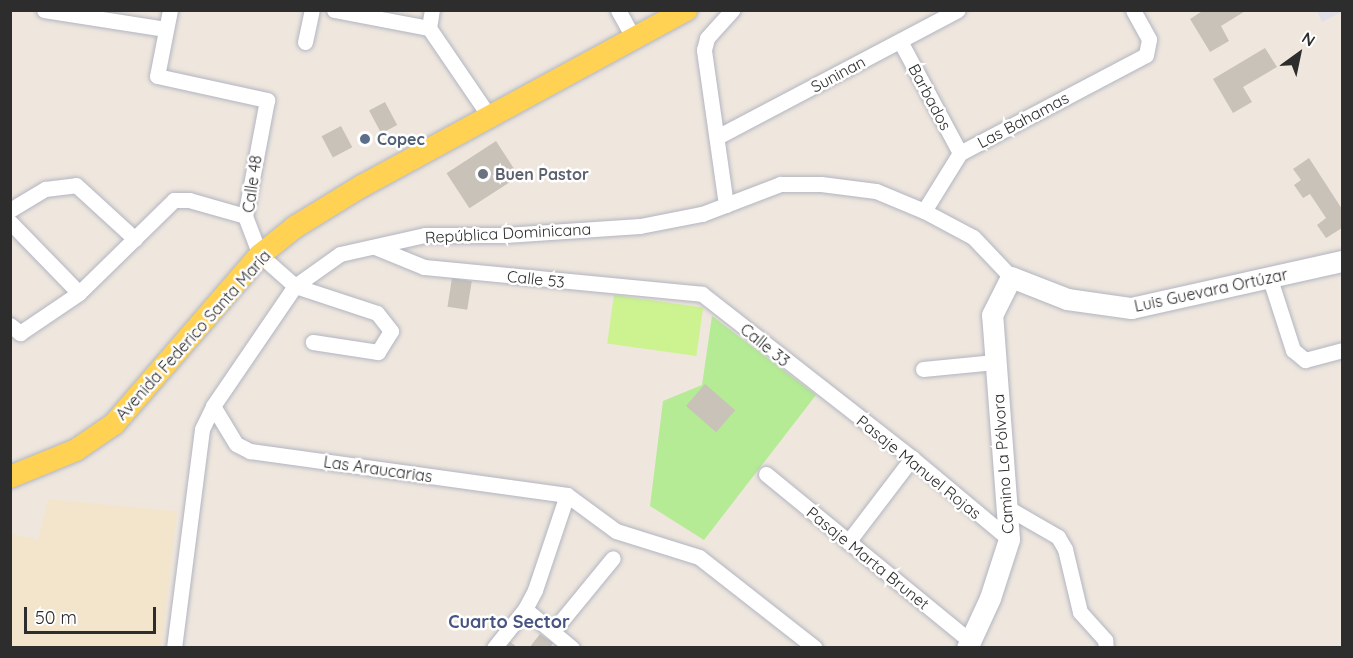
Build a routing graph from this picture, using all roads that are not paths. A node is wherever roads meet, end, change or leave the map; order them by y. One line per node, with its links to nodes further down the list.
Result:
1 (44, 10): 11 (street)
2 (170, 10): 13 (street)
3 (312, 10): 16 (street)
4 (334, 10): 12 (street)
5 (432, 10): 12 (street)
6 (618, 10): 14 (street)
7 (686, 10): 14 (main road, Avenida Federico Santa María)
8 (732, 10): 18 (street)
9 (958, 10): 15 (street, Suninan)
10 (1133, 10): 19 (street, Las Bahamas)
11 (69, 12): 13 (street)
12 (429, 28): 17 (street)
13 (166, 29): 23 (street, Calle 48)
14 (633, 37): 17 (main road, Avenida Federico Santa María)
15 (900, 41): 18 (street, Suninan); 19 (street, Barbados)
16 (305, 42)
17 (491, 118): 27 (main road, Avenida Federico Santa María)
18 (717, 138): 20 (street)
19 (960, 153): 22 (street, Las Bahamas)
20 (726, 205): 22 (street, República Dominicana); 26 (street, República Dominicana)
21 (10, 210): 25 (street)
22 (924, 210): 29 (street, República Dominicana)
23 (245, 216): 25 (street); 27 (street, Calle 48)
24 (10, 222): 32 (street)
25 (135, 238): 32 (street)
26 (375, 247): 31 (street, República Dominicana); 33 (street, Calle 53)
27 (260, 255): 31 (street, Calle 48); 43 (main road, Avenida Federico Santa María)
28 (1342, 261): 30 (street, Luis Guevara Ortúzar)
29 (1011, 277): 30 (street, Luis Guevara Ortúzar); 37 (street, Camino La Pólvora)
30 (1270, 279): 36 (street)
31 (295, 286): 35 (street); 40 (street, República Dominicana)
32 (79, 293): 34 (street)
33 (702, 294): 39 (street, Calle 33)
34 (10, 325)
35 (313, 342)
36 (1342, 350)
37 (995, 362): 38 (street); 45 (street, Camino La Pólvora)
38 (923, 369)
39 (829, 396): 41 (street, Pasaje Manuel Rojas)
40 (213, 405): 44 (street, Las Araucarias); 52 (street, República Dominicana)
41 (912, 458): 46 (street, Pasaje Manuel Rojas); 47 (street)
42 (766, 474): 47 (street, Pasaje Marta Brunet)
43 (10, 477)
44 (567, 495): 49 (street); 55 (street)
45 (1008, 508): 46 (street, Camino La Pólvora); 56 (street)
46 (1009, 539): 51 (street, Camino La Pólvora)
47 (848, 542): 51 (street, Pasaje Marta Brunet)
48 (613, 558): 50 (street)
49 (525, 609): 50 (street); 53 (street)
50 (553, 632): 54 (street)
51 (968, 644)
52 (174, 648)
53 (494, 648)
54 (572, 648)
55 (815, 648)
56 (1106, 648)

